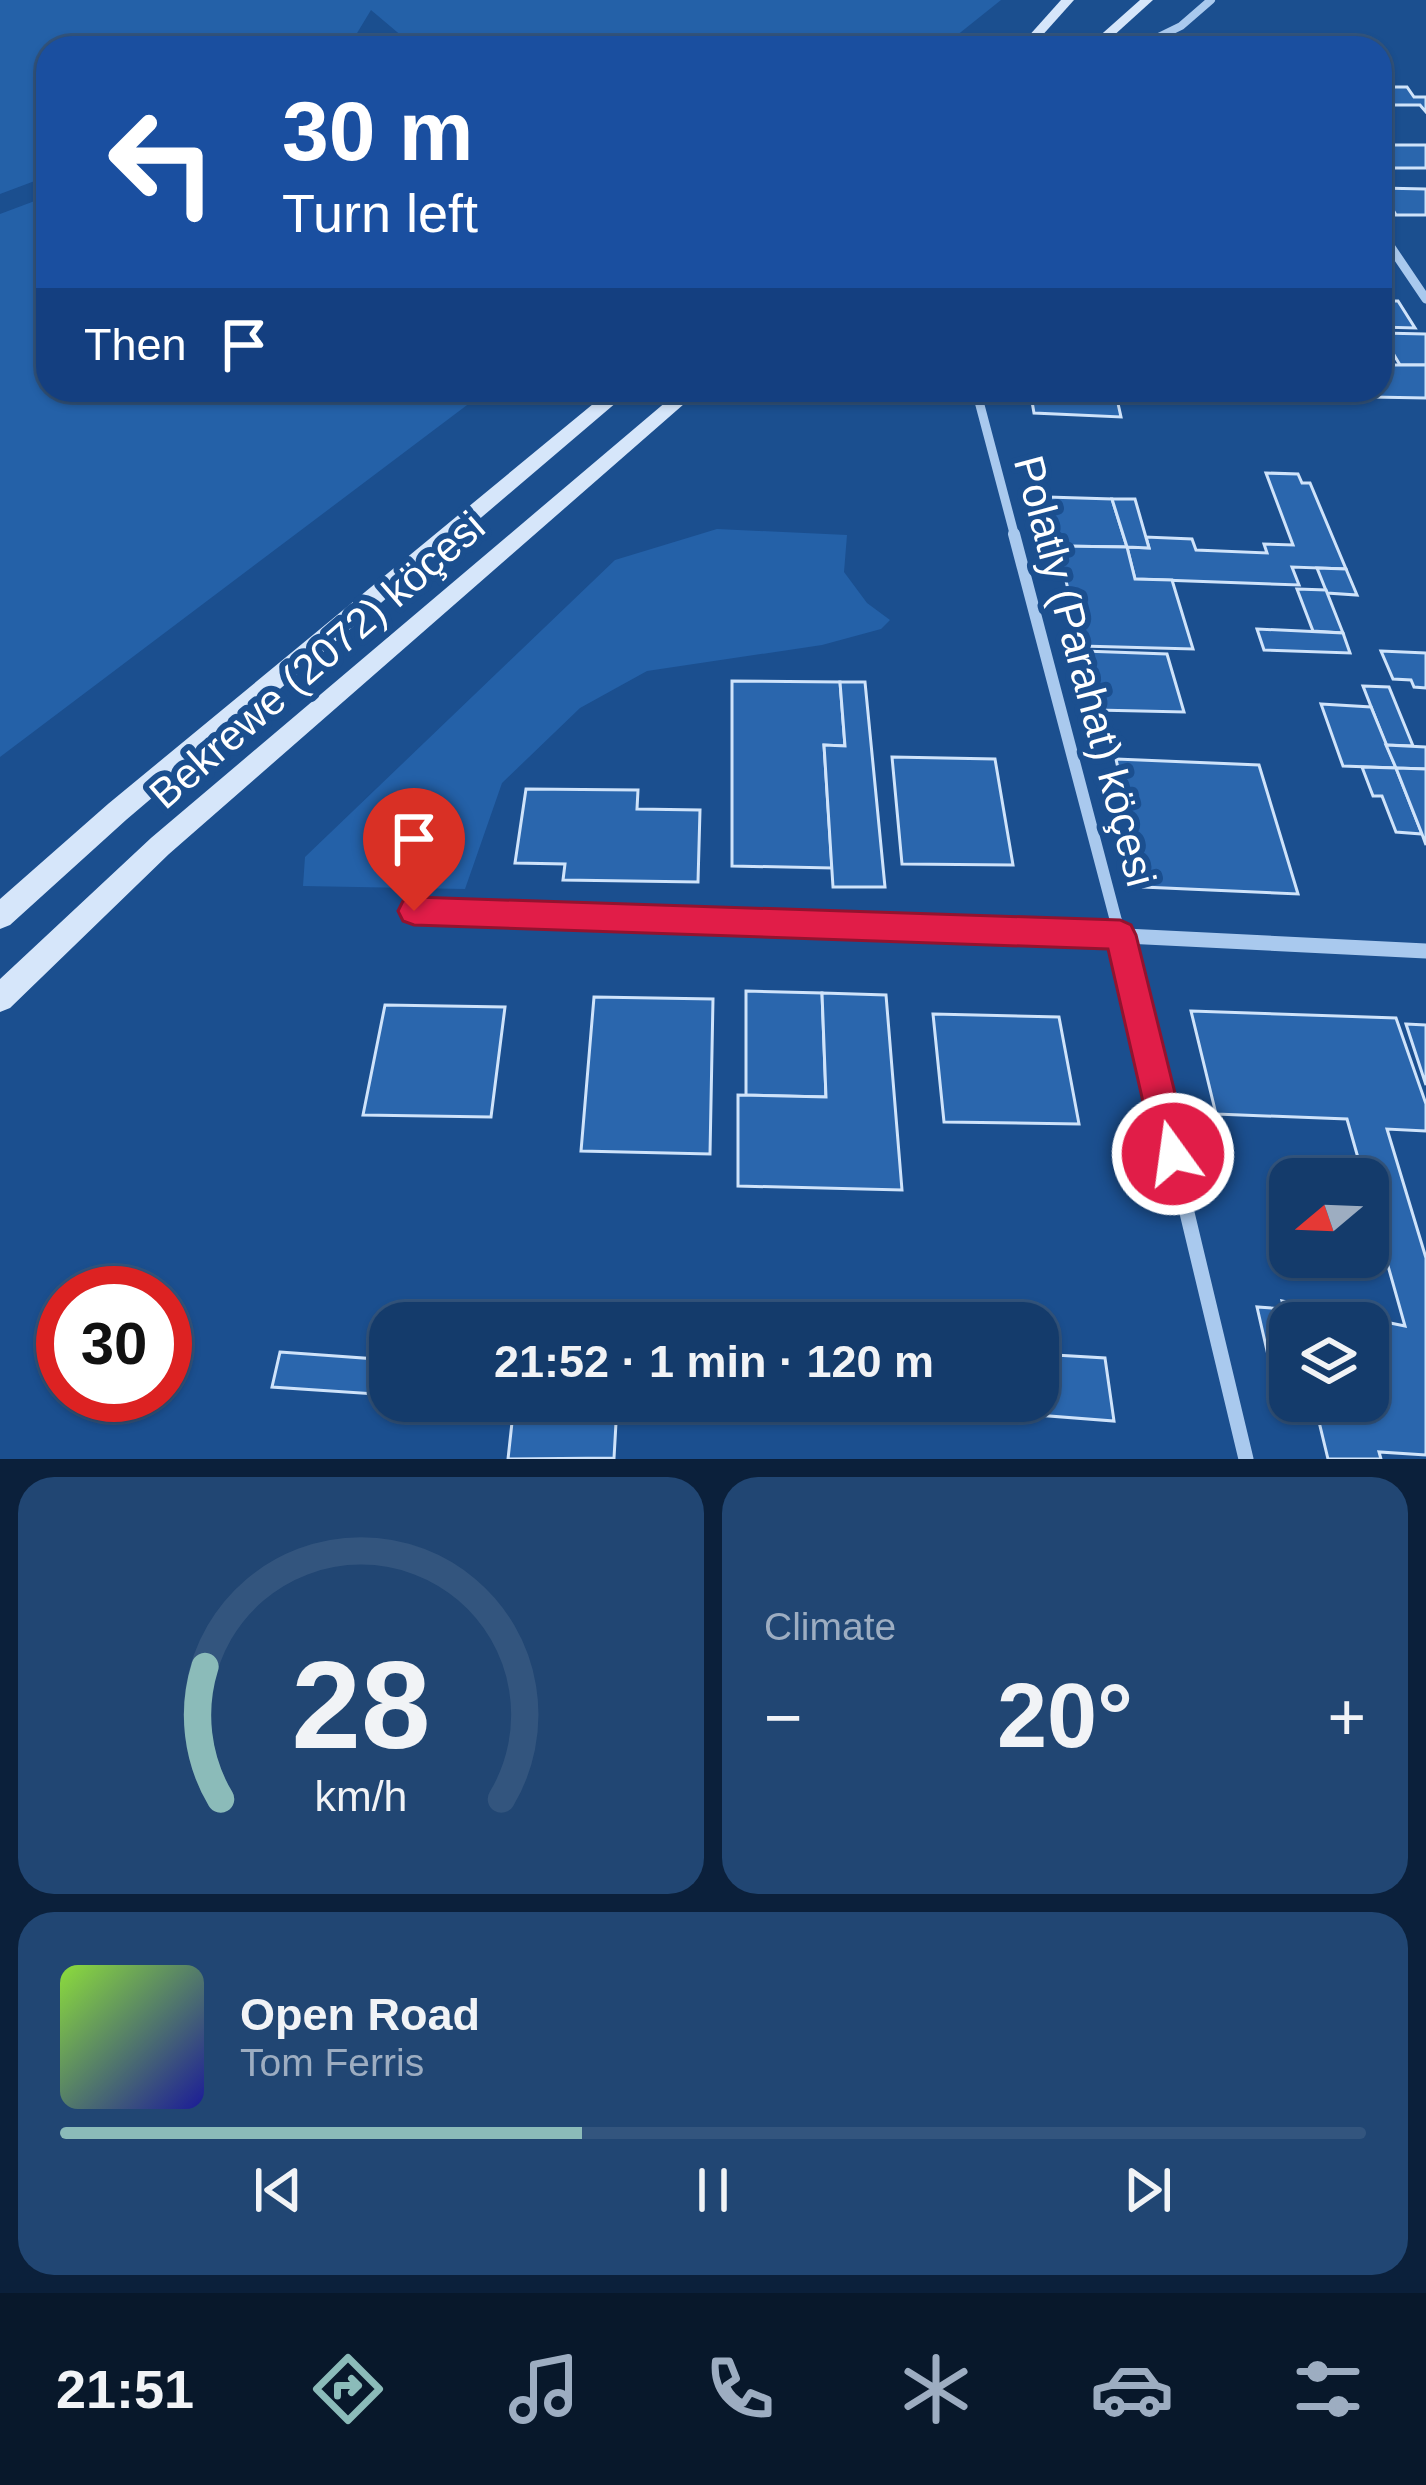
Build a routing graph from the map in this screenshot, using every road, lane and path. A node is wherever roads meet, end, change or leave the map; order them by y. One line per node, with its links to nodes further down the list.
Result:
1 (1068, 0): 4 (main road)
2 (1147, 0): 5 (main road)
3 (1211, 0): 6 (street)
4 (1035, 36)
5 (1106, 36)
6 (1161, 36)
7 (1392, 249): 8 (street)
8 (1426, 299)
9 (608, 402): 13 (main road, Bekrewe (2072) köçesi)
10 (677, 402): 16 (main road, Bekrewe (2072) köçesi)
11 (979, 402): 14 (street, Polatly (Parahat) köçesi)
12 (414, 911): 14 (street)
13 (0, 916)
14 (1120, 935): 15 (street); 17 (street, Polatly (Parahat) köçesi)
15 (1426, 951)
16 (0, 998)
17 (1246, 1459)

